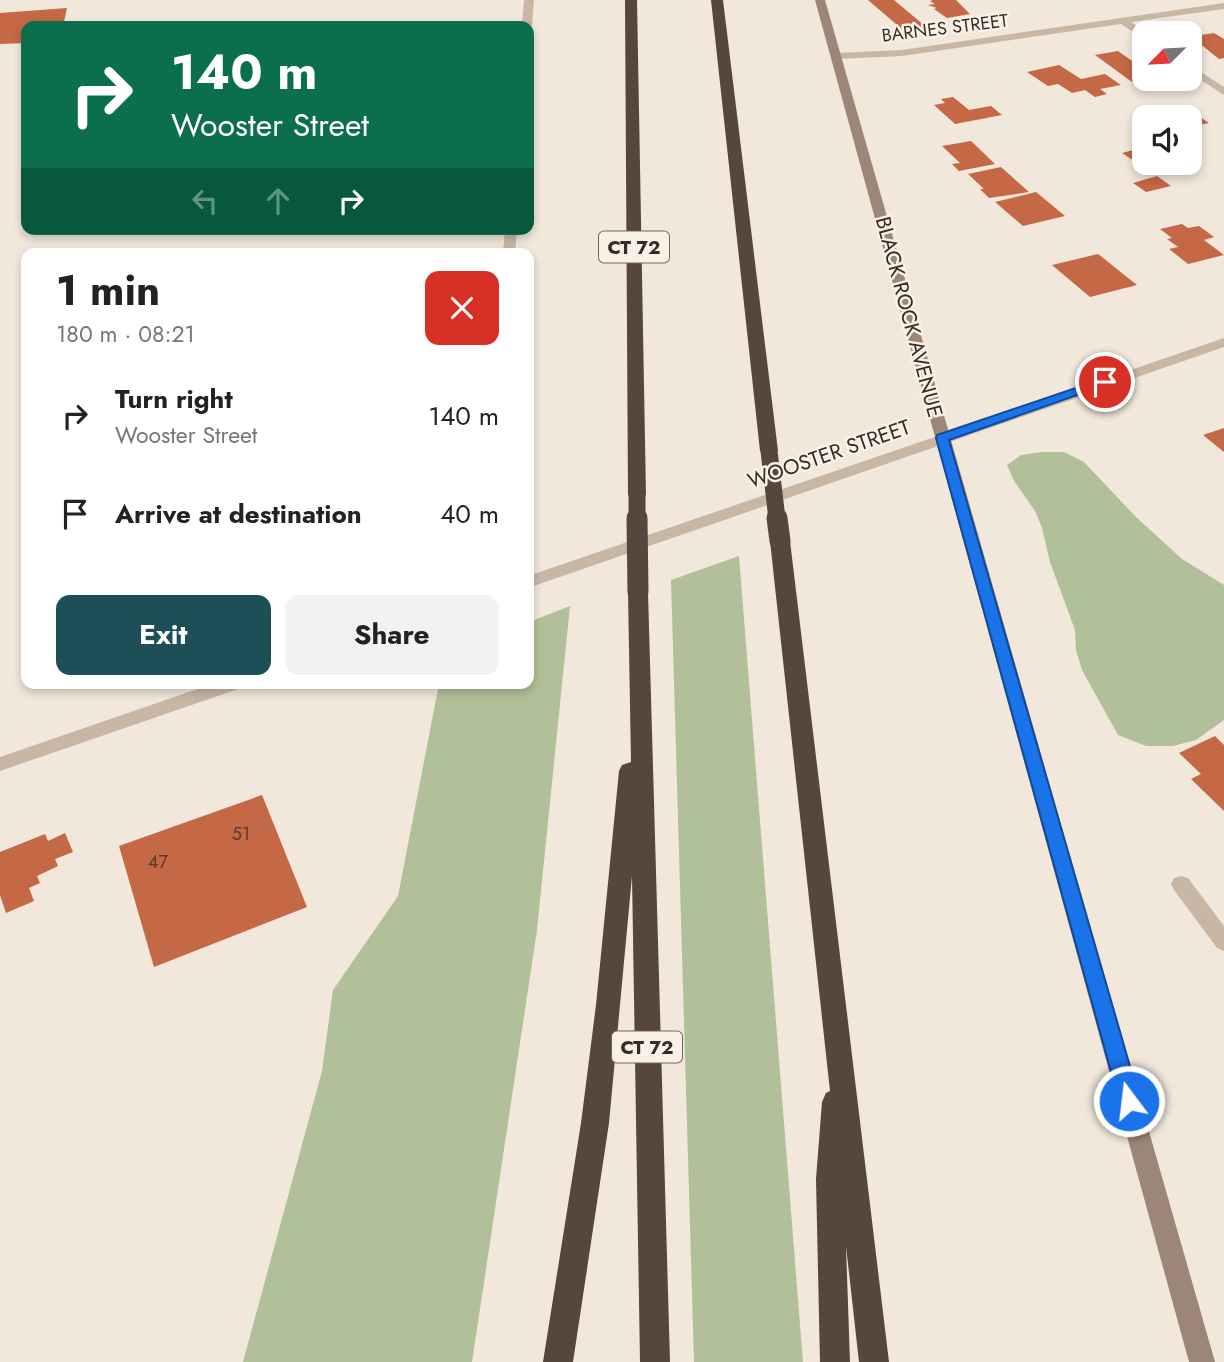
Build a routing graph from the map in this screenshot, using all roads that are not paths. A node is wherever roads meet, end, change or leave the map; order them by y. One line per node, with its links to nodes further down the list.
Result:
1 (529, 0): 6 (street)
2 (631, 0): 18 (highway, CT 72, bridge)
3 (717, 0): 22 (highway, bridge)
4 (821, 0): 9 (street, BLACK ROCK AVENUE)
5 (1224, 6): 7 (street, BARNES STREET)
6 (527, 21)
7 (1123, 21): 8 (street); 9 (street, BARNES STREET)
8 (1132, 27)
9 (836, 56): 15 (street, BLACK ROCK AVENUE)
10 (1202, 76): 11 (street)
11 (1224, 92)
12 (1224, 342): 13 (street, WOOSTER STREET)
13 (1209, 347): 14 (street); 15 (street, WOOSTER STREET)
14 (1224, 357)
15 (942, 438): 16 (street, WOOSTER STREET); 27 (street, BLACK ROCK AVENUE)
16 (534, 580)
17 (218, 689): 19 (street)
18 (640, 731): 23 (highway); 24 (highway, CT 72)
19 (0, 764)
20 (1181, 884): 21 (street)
21 (1224, 942)
22 (840, 1065): 25 (highway); 26 (highway)
23 (558, 1362)
24 (655, 1362)
25 (835, 1362)
26 (874, 1362)
27 (1202, 1362)

